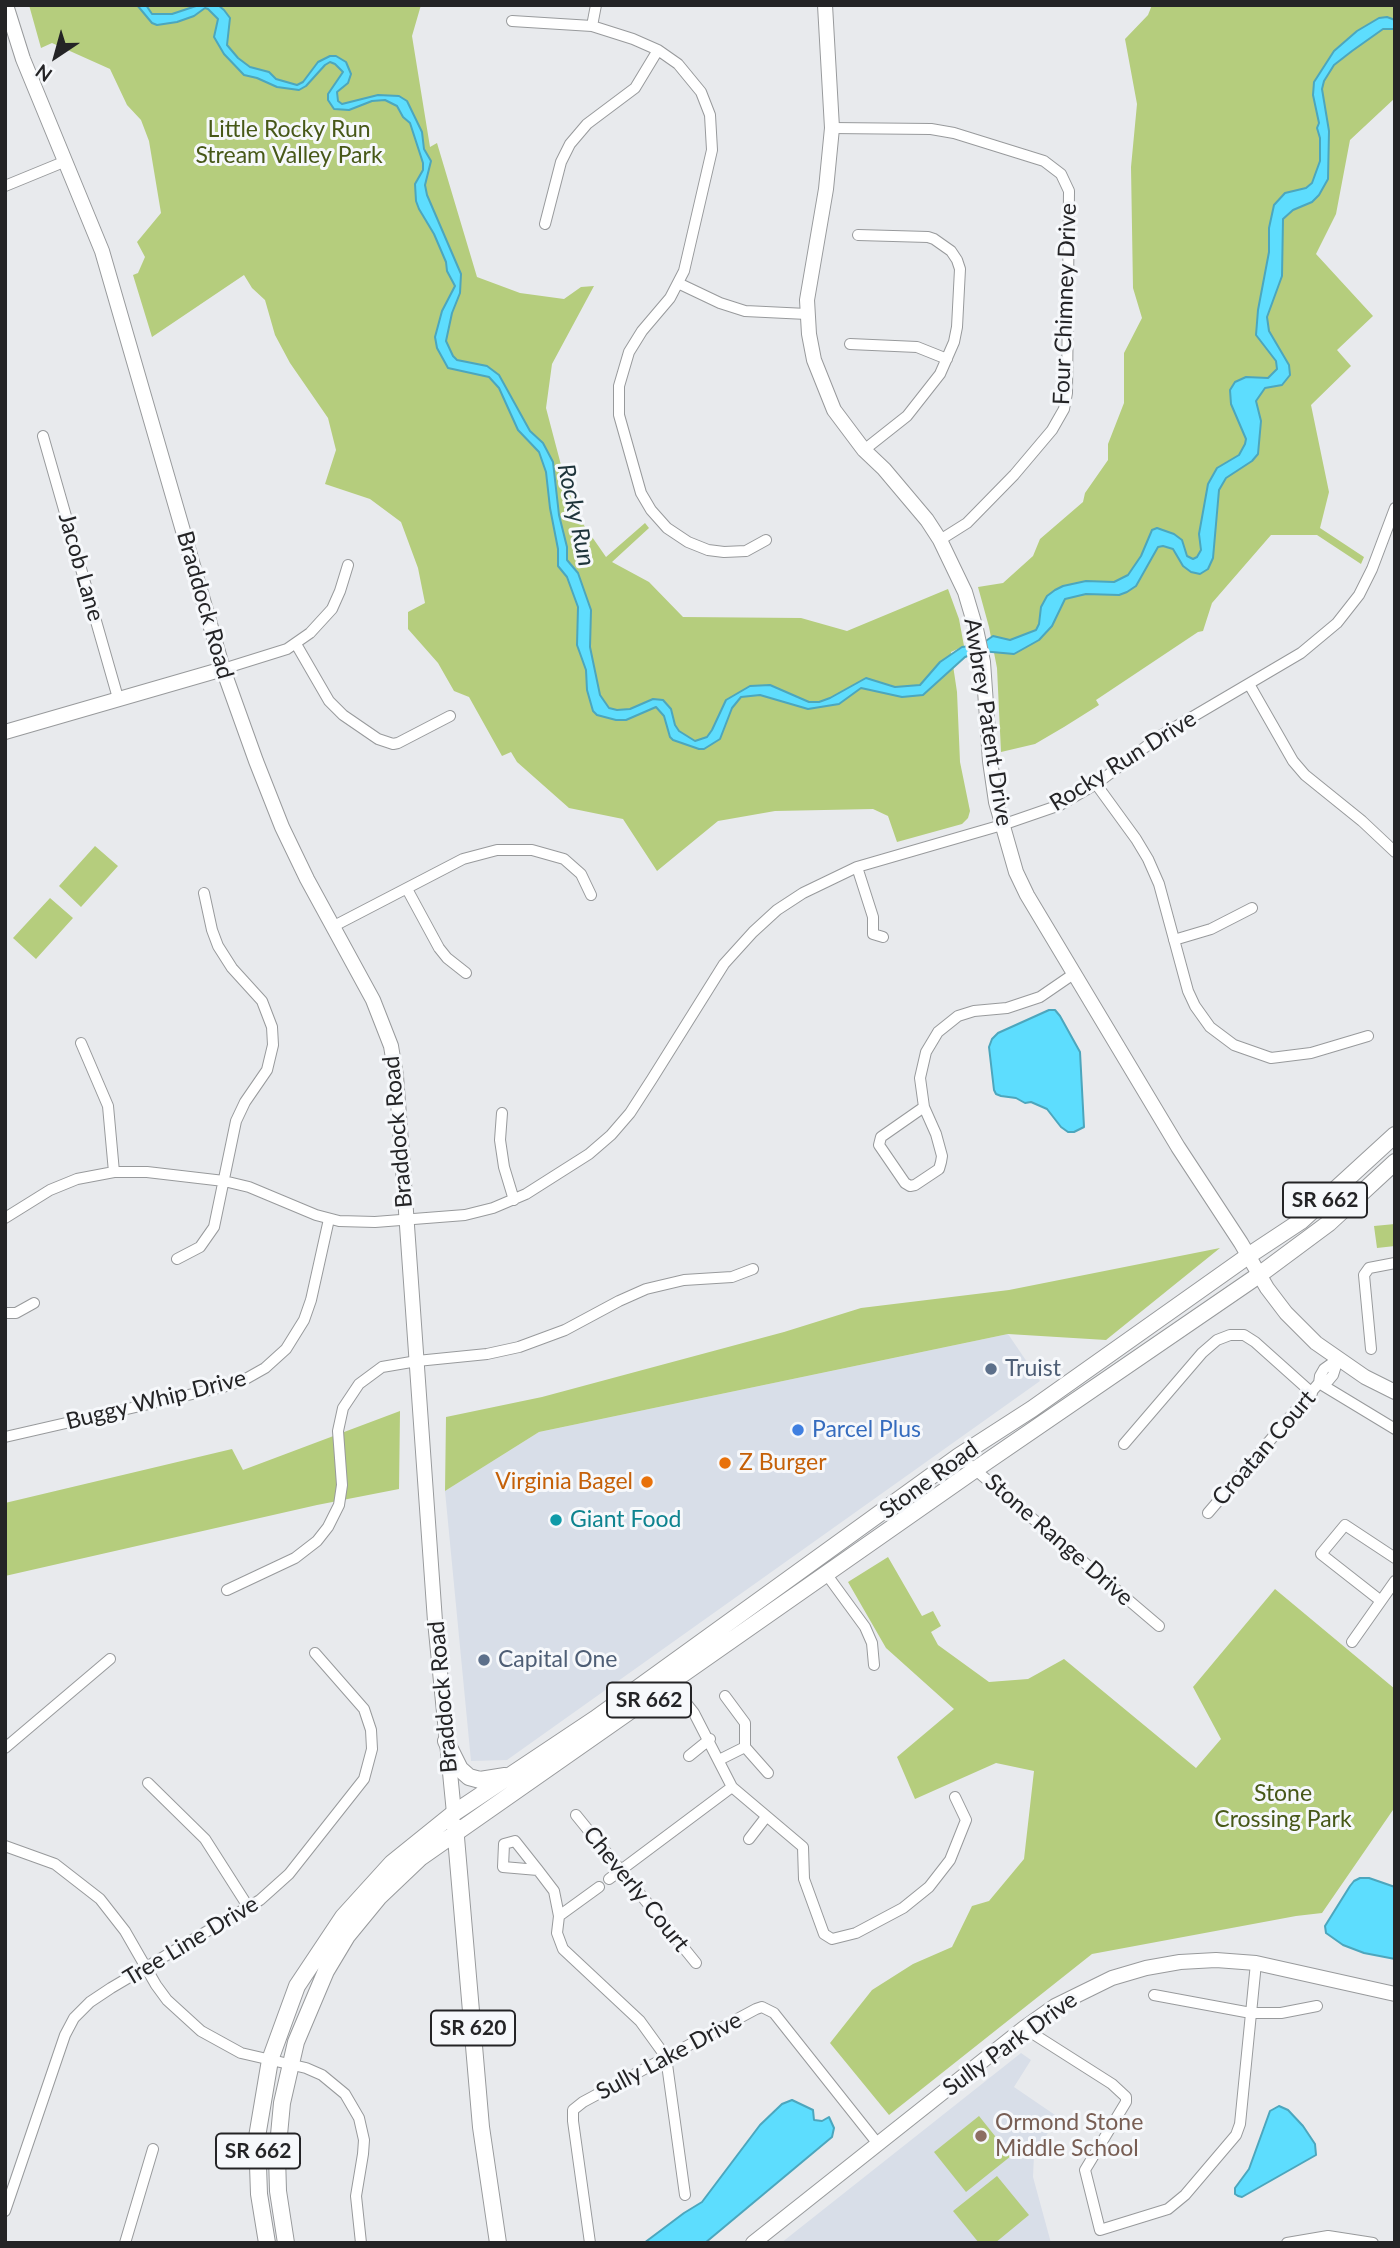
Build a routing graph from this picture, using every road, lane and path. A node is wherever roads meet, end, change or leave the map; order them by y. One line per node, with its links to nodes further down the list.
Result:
1 (6, 5): 8 (street, Braddock Road / SR 620)
2 (596, 5): 5 (street)
3 (825, 5): 7 (street, Awbrey Patent Drive)
4 (512, 21): 5 (street)
5 (592, 26): 6 (street)
6 (657, 51): 10 (street); 12 (street)
7 (832, 128): 13 (street, Awbrey Patent Drive); 20 (street, Four Chimney Drive)
8 (66, 161): 9 (street); 23 (street, Braddock Road / SR 620)
9 (5, 186)
10 (545, 224)
11 (858, 235): 15 (street)
12 (680, 284): 13 (street); 19 (street)
13 (807, 314): 17 (street, Awbrey Patent Drive)
14 (850, 344): 15 (street)
15 (947, 359): 17 (street)
16 (43, 436): 25 (street, Jacob Lane)
17 (864, 450): 20 (street, Awbrey Patent Drive)
18 (1395, 508): 24 (street, Rocky Run Drive)
19 (766, 540)
20 (940, 540): 29 (street, Awbrey Patent Drive)
21 (348, 565): 22 (street)
22 (296, 645): 23 (street); 26 (street)
23 (223, 669): 25 (street); 36 (street, Braddock Road / SR 620)
24 (1250, 684): 28 (street, Rocky Run Drive); 30 (street)
25 (118, 698): 27 (street)
26 (450, 716)
27 (5, 732)
28 (1096, 784): 29 (street, Rocky Run Drive); 38 (street)
29 (1002, 825): 31 (street, Rocky Run Drive); 40 (street, Awbrey Patent Drive)
30 (1395, 852)
31 (857, 867): 37 (street); 49 (street, Rocky Run Drive)
32 (407, 889): 34 (street); 36 (street); 39 (street)
33 (204, 893): 48 (street)
34 (591, 895)
35 (1252, 908): 38 (street)
36 (334, 926): 52 (street, Braddock Road / SR 620)
37 (883, 937)
38 (1174, 940): 41 (street)
39 (466, 973)
40 (1075, 973): 43 (street); 53 (street, Awbrey Patent Drive)
41 (1368, 1036)
42 (81, 1043): 47 (street)
43 (924, 1107): 43 (street)
44 (502, 1113): 49 (street)
45 (1395, 1135): 53 (main road, Stone Road / SR 662)
46 (1395, 1162): 57 (main road, Stone Road / SR 662)
47 (114, 1172): 48 (street, Rocky Run Drive); 50 (street, Rocky Run Drive)
48 (224, 1181): 51 (street, Rocky Run Drive); 54 (street)
49 (514, 1200): 52 (street, Rocky Run Drive)
50 (5, 1218)
51 (329, 1219): 52 (street, Rocky Run Drive); 67 (street, Buggy Whip Drive)
52 (407, 1220): 62 (street, Braddock Road / SR 620)
53 (1248, 1256): 57 (street); 69 (main road, Stone Road / SR 662)
54 (177, 1259)
55 (1395, 1264): 60 (street)
56 (753, 1269): 62 (street)
57 (1259, 1275): 61 (street); 70 (main road, Stone Road / SR 662)
58 (34, 1303): 59 (street)
59 (5, 1313)
60 (1371, 1349)
61 (1338, 1359): 63 (street, Croatan Court); 64 (street)
62 (417, 1361): 75 (street); 85 (street, Braddock Road / SR 620)
63 (1320, 1383): 65 (street, Croatan Court); 66 (street)
64 (1395, 1392)
65 (1312, 1393): 68 (street); 71 (street, Croatan Court)
66 (1395, 1429)
67 (5, 1437)
68 (1124, 1444)
69 (959, 1456): 70 (street, Stone Range Drive); 82 (main road, Stone Road / SR 662)
70 (976, 1469): 73 (main road, Stone Road / SR 662); 77 (street, Stone Range Drive)
71 (1208, 1513)
72 (1395, 1558): 76 (street)
73 (827, 1575): 81 (street); 82 (main road, Stone Road / SR 662)
74 (1395, 1581): 76 (street)
75 (227, 1590)
76 (1381, 1601): 78 (street)
77 (1159, 1626)
78 (1352, 1642)
79 (315, 1653): 105 (street, Tree Line Drive)
80 (110, 1659): 87 (street)
81 (874, 1665)
82 (666, 1677): 84 (street); 90 (main road, Stone Road / SR 662); 98 (main road, Stone Road / SR 662)
83 (725, 1696): 86 (street)
84 (710, 1739): 88 (street); 89 (street)
85 (446, 1741): 90 (main road); 95 (street, Braddock Road / SR 620)
86 (745, 1747): 89 (street); 91 (street)
87 (5, 1748)
88 (689, 1756)
89 (719, 1760): 93 (street)
90 (514, 1773): 95 (main road, Stone Road / SR 662)
91 (768, 1773)
92 (148, 1783): 105 (street)
93 (732, 1787): 97 (street); 102 (street)
94 (955, 1797): 97 (street)
95 (454, 1813): 98 (main road, Braddock Road / SR 620); 116 (main road, SR 662)
96 (576, 1815): 102 (street, Cheverly Court)
97 (766, 1817): 99 (street)
98 (456, 1835): 117 (main road, SR 662); 126 (main road, Braddock Road / SR 620)
99 (748, 1839)
100 (5, 1846): 109 (street)
101 (538, 1870): 106 (street)
102 (620, 1870): 103 (street); 107 (street, Cheverly Court)
103 (609, 1879)
104 (598, 1887): 106 (street)
105 (249, 1908): 109 (street, Tree Line Drive)
106 (559, 1916): 115 (street)
107 (696, 1963)
108 (1256, 1963): 110 (street, Sully Park Drive); 113 (street); 114 (street, Sully Park Drive)
109 (147, 1967): 116 (street); 121 (street, Tree Line Drive)
110 (1395, 1994)
111 (1154, 1995): 113 (street)
112 (1317, 2006): 113 (street)
113 (1251, 2013): 114 (street)
114 (1024, 2028): 118 (street, Sully Park Drive)
115 (666, 2057): 118 (street, Sully Lake Drive); 120 (street); 127 (street, Sully Lake Drive)
116 (270, 2060): 117 (street); 123 (main road, SR 662)
117 (290, 2064): 124 (main road, SR 662); 125 (street)
118 (878, 2144): 128 (street, Sully Park Drive)
119 (153, 2149): 122 (street)
120 (685, 2195)
121 (5, 2211)
122 (125, 2243)
123 (267, 2243)
124 (286, 2243)
125 (361, 2243)
126 (498, 2243)
127 (590, 2243)
128 (753, 2243)
129 (1287, 2243): 130 (street)
130 (1373, 2243)

